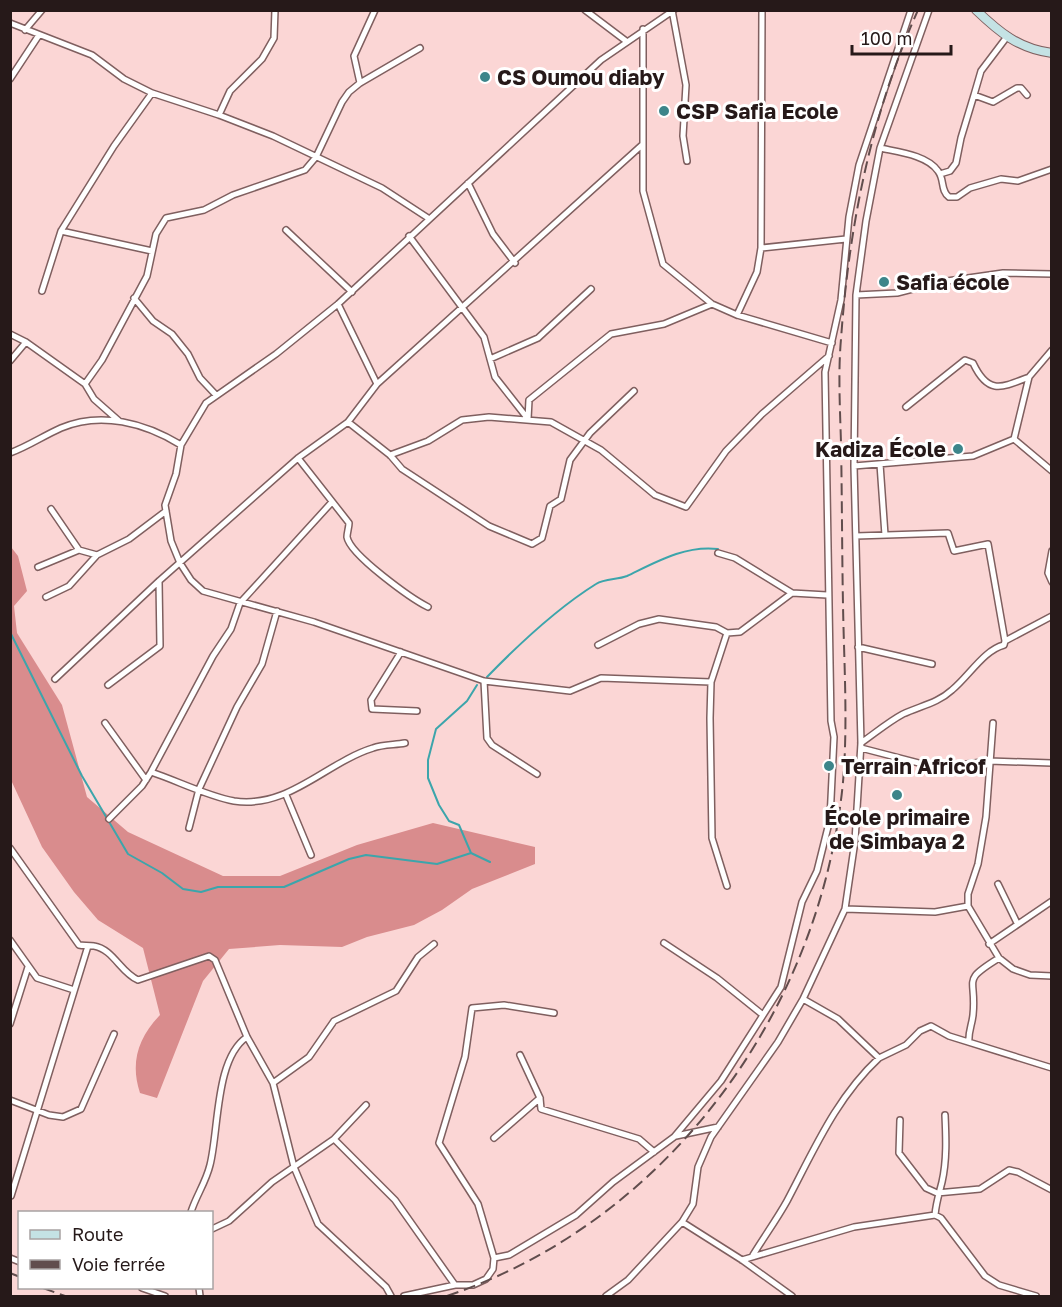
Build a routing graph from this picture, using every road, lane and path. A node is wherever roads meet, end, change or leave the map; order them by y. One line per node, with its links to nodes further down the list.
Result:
1 (42, 10): 11 (street)
2 (275, 10): 23 (street)
3 (375, 10): 19 (street)
4 (585, 10): 15 (street)
5 (762, 10): 36 (street)
6 (911, 10): 35 (street)
7 (928, 10): 25 (street)
8 (976, 10): 14 (main road)
9 (673, 11): 12 (street); 27 (street)
10 (10, 23): 11 (street)
11 (25, 30): 13 (street)
12 (643, 30): 15 (street); 24 (street)
13 (39, 35): 18 (street); 20 (street)
14 (1006, 38): 17 (main road); 21 (street)
15 (626, 40): 30 (street)
16 (420, 48): 19 (street)
17 (1052, 53)
18 (10, 80)
19 (360, 83): 26 (street)
20 (152, 93): 23 (street); 33 (street)
21 (974, 95): 22 (street); 29 (street)
22 (1027, 95)
23 (219, 115): 26 (street)
24 (642, 146): 38 (street); 46 (street)
25 (880, 148): 29 (street); 43 (street)
26 (316, 157): 31 (street); 37 (street)
27 (687, 161)
28 (1052, 169): 29 (street)
29 (940, 174)
30 (468, 183): 31 (street); 38 (street)
31 (428, 218): 34 (street)
32 (286, 230): 42 (street)
33 (61, 231): 37 (street); 41 (street)
34 (409, 236): 42 (street); 47 (street)
35 (846, 239): 36 (street); 51 (street)
36 (761, 248): 48 (street)
37 (152, 251): 44 (street)
38 (514, 263): 47 (street)
39 (1052, 273): 43 (street)
40 (591, 290): 54 (street)
41 (42, 291)
42 (352, 291): 45 (street)
43 (856, 295): 72 (street)
44 (134, 298): 57 (street); 60 (street)
45 (338, 304): 58 (street); 60 (street)
46 (712, 304): 48 (street); 62 (street)
47 (464, 308): 54 (street); 58 (street)
48 (737, 315): 51 (street)
49 (10, 334): 50 (street)
50 (26, 342): 55 (street); 57 (street)
51 (832, 343): 53 (street)
52 (1052, 350): 56 (street)
53 (830, 355): 66 (street); 88 (street)
54 (490, 359): 62 (street)
55 (10, 361)
56 (1029, 377): 61 (street); 65 (street)
57 (85, 384): 63 (street)
58 (377, 384): 64 (street)
59 (634, 391): 66 (street)
60 (216, 395): 67 (street)
61 (906, 407)
62 (528, 419): 66 (street); 69 (street)
63 (119, 421): 67 (street); 68 (street)
64 (348, 422): 69 (street); 70 (street)
65 (1014, 439): 71 (street); 73 (street)
66 (586, 441): 69 (street)
67 (181, 444): 76 (street)
68 (10, 453)
69 (390, 455)
70 (298, 459): 74 (street); 83 (street)
71 (880, 464): 72 (street); 77 (street)
72 (854, 466): 78 (street)
73 (1052, 471)
74 (332, 502): 90 (street); 91 (street)
75 (51, 509): 79 (street)
76 (166, 511): 82 (street); 83 (street)
77 (885, 535): 78 (street); 95 (street)
78 (856, 536): 97 (street)
79 (79, 550): 82 (street); 84 (street)
80 (1052, 551): 86 (street)
81 (718, 553): 87 (street)
82 (97, 555): 89 (street)
83 (180, 563): 85 (street); 90 (street)
84 (38, 567)
85 (159, 581): 100 (street); 103 (street)
86 (1052, 582)
87 (792, 593): 88 (street); 94 (street)
88 (827, 595): 137 (street)
89 (46, 597)
90 (240, 603): 92 (street); 111 (street)
91 (428, 607)
92 (277, 611): 98 (street); 114 (street)
93 (1052, 616): 95 (street)
94 (727, 633): 96 (street); 102 (street)
95 (1005, 641): 108 (street)
96 (598, 645)
97 (858, 647): 99 (street); 108 (street)
98 (401, 652): 101 (street); 104 (street)
99 (932, 664)
100 (56, 679)
101 (484, 681): 102 (street); 112 (street)
102 (711, 682): 121 (street)
103 (108, 685)
104 (417, 711)
105 (105, 723): 113 (street)
106 (993, 723): 109 (street)
107 (405, 744): 115 (street)
108 (861, 746): 109 (street); 124 (street)
109 (988, 761): 110 (street); 123 (street)
110 (1052, 763)
111 (151, 772): 113 (street); 114 (street)
112 (537, 774)
113 (146, 780): 116 (street)
114 (199, 789): 115 (street); 117 (street)
115 (286, 795): 119 (street)
116 (109, 819)
117 (189, 828)
118 (11, 850): 130 (street)
119 (311, 855)
120 (998, 885): 125 (street)
121 (727, 886)
122 (1052, 902): 125 (street)
123 (968, 906): 124 (street); 129 (street)
124 (845, 909): 135 (street)
125 (1017, 923): 129 (street)
126 (10, 940): 132 (street)
127 (664, 943): 137 (street)
128 (434, 944): 145 (street)
129 (989, 944): 131 (street)
130 (88, 946): 134 (street); 140 (street)
131 (999, 958): 133 (street); 141 (street)
132 (28, 967): 134 (street); 138 (street)
133 (1052, 976)
134 (74, 990): 149 (street)
135 (803, 999): 143 (street); 152 (street)
136 (554, 1013): 166 (street)
137 (763, 1015): 153 (street)
138 (10, 1024)
139 (114, 1034): 149 (street)
140 (247, 1037): 145 (street); 161 (street)
141 (969, 1042): 143 (street); 144 (street)
142 (520, 1054): 146 (street)
143 (879, 1058): 165 (street)
144 (1052, 1068)
145 (273, 1083): 157 (street)
146 (540, 1098): 154 (street); 156 (street)
147 (10, 1100): 149 (street)
148 (366, 1105): 155 (street)
149 (37, 1108): 160 (street)
150 (945, 1115): 159 (street)
151 (900, 1120): 159 (street)
152 (718, 1127): 153 (street); 163 (street)
153 (674, 1137): 156 (street)
154 (494, 1138)
155 (334, 1139): 157 (street); 168 (street)
156 (654, 1152): 166 (street)
157 (294, 1167): 164 (street); 171 (street)
158 (1052, 1190): 159 (street)
159 (937, 1192): 162 (street)
160 (11, 1196)
161 (191, 1211)
162 (935, 1215): 165 (street); 175 (street)
163 (682, 1222): 167 (street); 173 (street)
164 (213, 1229)
165 (753, 1255): 167 (street)
166 (494, 1258): 168 (street)
167 (742, 1260): 174 (street)
168 (455, 1285): 172 (street)
169 (147, 1289): 170 (street)
170 (165, 1296)
171 (391, 1296)
172 (404, 1296)
173 (606, 1296)
174 (792, 1296)
175 (1036, 1296)

